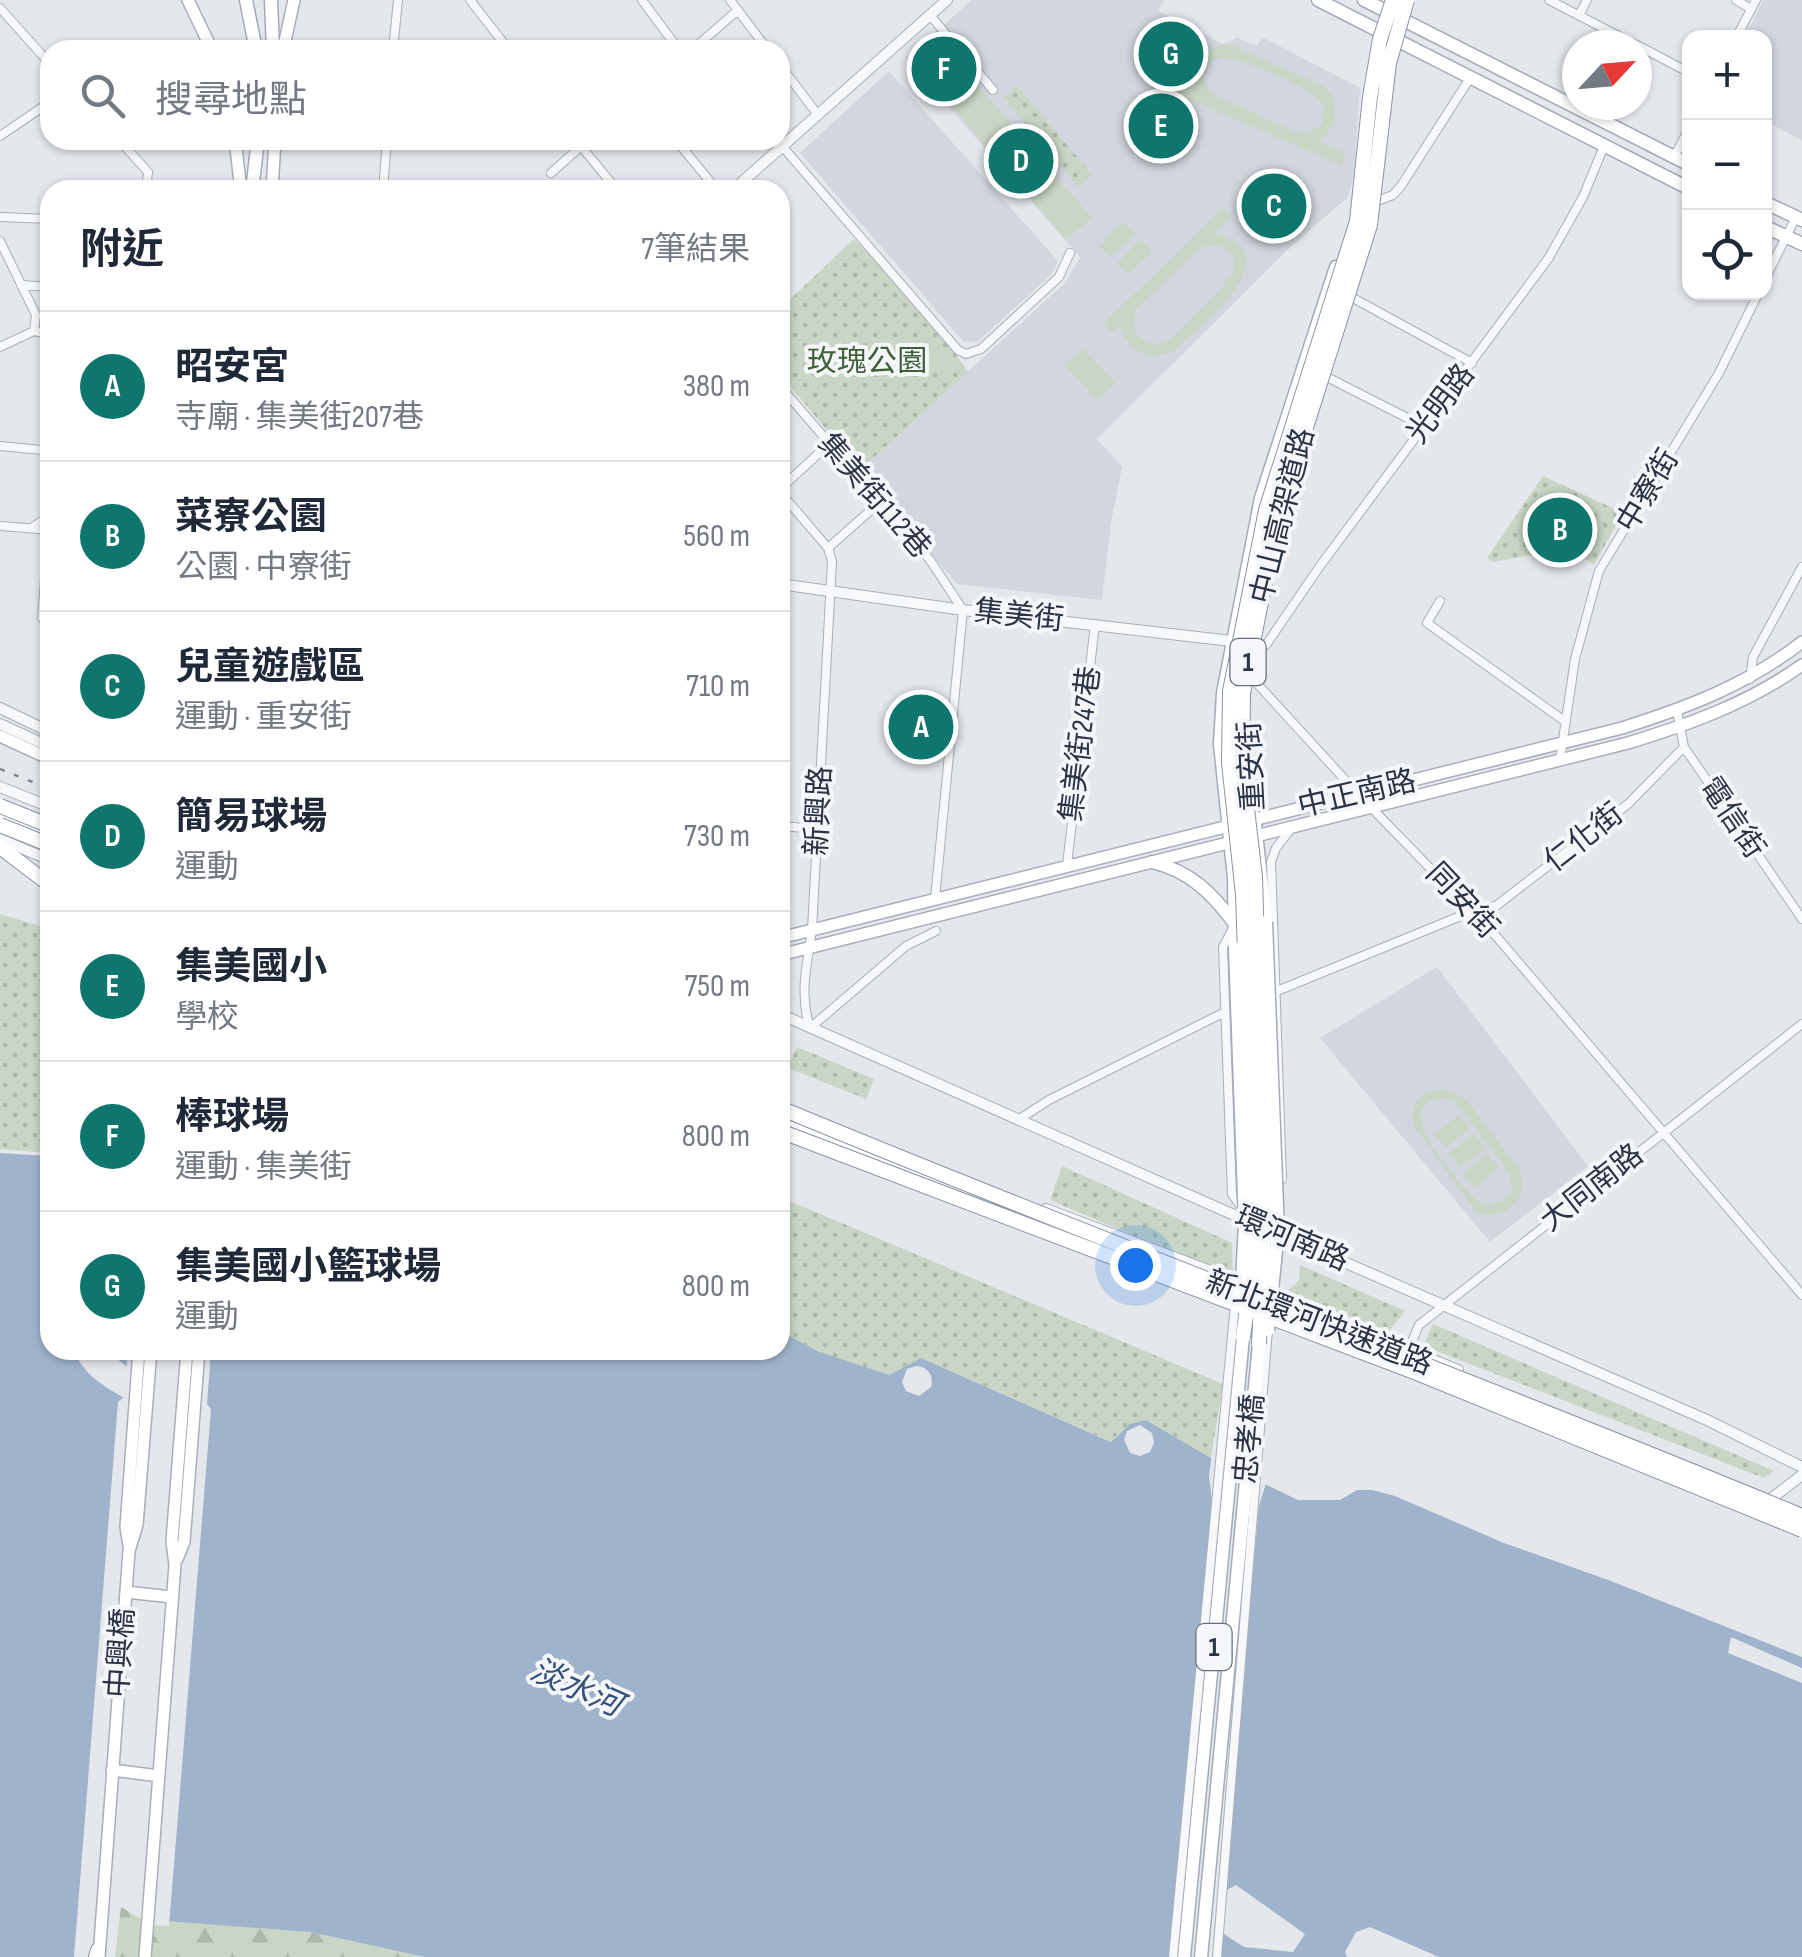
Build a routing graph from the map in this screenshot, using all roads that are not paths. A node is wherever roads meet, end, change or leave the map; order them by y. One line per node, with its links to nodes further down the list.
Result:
1 (188, 0): 29 (main road)
2 (246, 0): 30 (main road)
3 (271, 0): 31 (main road)
4 (294, 0): 32 (main road)
5 (398, 0): 33 (street)
6 (470, 0): 34 (street)
7 (642, 0): 35 (street)
8 (730, 0): 21 (street)
9 (947, 0): 22 (street)
10 (1318, 0): 25 (main road)
11 (1364, 0): 17 (main road)
12 (1408, 0): 24 (main road, 1); 190 (highway, 中山高架道路 / 1, bridge)
13 (1549, 0): 20 (street)
14 (1572, 0): 20 (street)
15 (1587, 0): 23 (street)
16 (1736, 0): 18 (street)
17 (1390, 4): 24 (main road); 25 (main road, 1); 189 (highway, 中山高架道路 / 1, bridge)
18 (1754, 4): 27 (street)
19 (0, 8): 38 (street)
20 (1567, 9): 23 (street)
21 (738, 10): 36 (street); 37 (street)
22 (930, 15): 43 (street); 45 (street)
23 (1578, 15): 26 (street)
24 (1403, 20): 28 (main road, 1); 60 (main road)
25 (1378, 29): 28 (main road); 90 (main road, 重安街 / 1)
26 (1608, 30)
27 (1740, 30)
28 (1398, 39): 42 (main road); 72 (main road, 重安街 / 1)
29 (207, 40)
30 (254, 40)
31 (273, 40)
32 (285, 40)
33 (393, 40)
34 (500, 40)
35 (672, 40)
36 (704, 40)
37 (760, 40)
38 (40, 53)
39 (1652, 53): 40 (street)
40 (1682, 68)
41 (790, 78): 45 (street)
42 (1470, 78): 49 (main road); 72 (street)
43 (994, 90)
44 (40, 109): 46 (street)
45 (818, 115): 47 (street)
46 (0, 136)
47 (790, 139)
48 (1682, 142): 60 (street)
49 (1604, 146): 71 (main road); 91 (street, 光明路)
50 (128, 150): 63 (street)
51 (236, 150): 64 (main road)
52 (257, 150): 65 (main road)
53 (275, 150): 66 (main road)
54 (386, 150): 67 (street)
55 (574, 150): 62 (street)
56 (588, 150): 68 (street)
57 (684, 150): 69 (street)
58 (778, 150): 70 (street)
59 (786, 150): 81 (street)
60 (1674, 158): 61 (main road)
61 (1682, 162)
62 (551, 172)
63 (147, 180)
64 (240, 180)
65 (253, 180)
66 (273, 180)
67 (384, 180)
68 (609, 180)
69 (709, 180)
70 (744, 180)
71 (1682, 184)
72 (1380, 200): 85 (main road, 重安街 / 1)
73 (1772, 206): 76 (main road)
74 (0, 216): 75 (street)
75 (40, 218)
76 (1799, 219): 78 (street)
77 (1772, 230): 78 (main road)
78 (1786, 236): 80 (main road); 82 (street)
79 (0, 241): 83 (street)
80 (1802, 244)
81 (1070, 252)
82 (1772, 265)
83 (21, 285): 84 (street); 87 (street)
84 (40, 286)
85 (1353, 298): 91 (street); 92 (main road, 重安街 / 1)
86 (1755, 300): 120 (street, 中寮街)
87 (34, 332): 88 (street); 89 (street)
88 (40, 333)
89 (0, 347)
90 (1304, 362): 92 (street); 112 (main road, 重安街 / 1)
91 (1472, 363): 94 (street, 光明路)
92 (1327, 378): 94 (street); 114 (main road, 重安街 / 1)
93 (790, 398): 95 (street, 集美街112巷)
94 (1424, 426): 114 (street, 光明路)
95 (829, 444): 98 (street); 100 (street, 集美街112巷)
96 (0, 446): 97 (street)
97 (40, 450)
98 (790, 481)
99 (790, 502): 105 (street)
100 (880, 502): 105 (street); 110 (street, 集美街112巷)
101 (40, 522): 103 (street)
102 (1, 526): 103 (street)
103 (31, 528): 104 (street)
104 (40, 529)
105 (828, 548): 108 (street, 新興路)
106 (1802, 567): 117 (street)
107 (790, 586): 108 (street, 集美街)
108 (830, 593): 110 (street, 集美街); 142 (street, 新興路)
109 (1440, 601): 120 (street)
110 (964, 610): 111 (street, 集美街); 155 (street)
111 (1095, 624): 112 (street, 集美街); 152 (street, 集美街247巷)
112 (1232, 641): 114 (street, 集美街); 137 (main road, 重安街 / 1)
113 (1802, 642): 117 (main road, 中正南路)
114 (1258, 644): 116 (main road, 重安街 / 1)
115 (1802, 666): 123 (main road, 中正南路)
116 (1252, 678): 131 (street, 同安街); 136 (main road, 重安街 / 1)
117 (1750, 679): 119 (main road, 中正南路)
118 (0, 708): 122 (street)
119 (1677, 711): 123 (street, 電信街); 126 (main road, 中正南路)
120 (1566, 722): 126 (street, 中寮街)
121 (0, 724): 125 (street)
122 (40, 727)
123 (1679, 728): 127 (street, 電信街); 129 (main road, 中正南路)
124 (0, 736): 128 (main road)
125 (40, 743)
126 (1563, 744): 129 (street, 中寮街); 131 (main road, 中正南路)
127 (1684, 747): 156 (street, 仁化街); 157 (street, 電信街)
128 (40, 754)
129 (1560, 760): 134 (main road, 中正南路)
130 (0, 786): 132 (street)
131 (1358, 794): 134 (street, 同安街); 136 (main road, 中正南路)
132 (40, 803)
133 (0, 806): 141 (highway, bridge)
134 (1373, 807): 139 (main road, 中正南路); 156 (street, 同安街)
135 (0, 817): 143 (highway)
136 (1254, 818): 137 (main road, 中正南路); 145 (main road, 重安街 / 1)
137 (1228, 824): 147 (main road, 重安街 / 1); 152 (main road, 中正南路)
138 (0, 826): 144 (highway, bridge)
139 (1299, 826): 145 (main road, 中正南路); 151 (street, 重安街)
140 (790, 827): 142 (street)
141 (40, 830)
142 (818, 830): 159 (street, 新興路)
143 (40, 832)
144 (40, 834)
145 (1257, 836): 147 (main road, 中正南路); 151 (main road, 重安街 / 1)
146 (0, 839): 149 (street)
147 (1231, 842): 150 (main road, 中正南路); 154 (main road, 重安街 / 1)
148 (0, 847): 153 (highway)
149 (40, 856)
150 (1152, 862): 158 (main road); 162 (main road, 中正南路)
151 (1266, 863): 164 (street, 重安街); 179 (street, 重安街); 188 (main road, 忠孝橋 / 1, bridge)
152 (1068, 865): 155 (main road, 中正南路)
153 (40, 877)
154 (1234, 878): 158 (main road, 重安街 / 1); 178 (street, 重安街)
155 (936, 898): 159 (main road, 中正南路)
156 (1473, 911): 164 (street, 仁化街); 174 (street, 同安街)
157 (1802, 919)
158 (1235, 924): 165 (street, 重安街); 169 (main road, 忠孝橋 / 1, bridge)
159 (812, 930): 161 (main road, 中正南路); 162 (street, 新興路)
160 (936, 931): 168 (street)
161 (790, 936)
162 (810, 946): 163 (main road, 中正南路); 168 (street, 新興路)
163 (790, 952)
164 (1277, 992): 177 (street, 重安街)
165 (1225, 1012): 172 (street); 180 (street, 重安街)
166 (790, 1019): 168 (street, 環河南路)
167 (1802, 1024): 174 (street, 大同南路)
168 (810, 1028): 172 (street, 環河南路)
169 (1240, 1062): 189 (main road, 忠孝橋 / 1, bridge); 211 (street, bridge)
170 (790, 1110): 183 (street, 環河南路)
171 (790, 1110): 201 (highway, 新北環河快速道路, bridge)
172 (1018, 1120): 181 (street, 環河南路)
173 (790, 1123): 186 (highway)
174 (1664, 1132): 184 (street, 同安街); 185 (street, 大同南路)
175 (790, 1136): 186 (street)
176 (790, 1136): 202 (highway, 新北環河快速道路, bridge)
177 (1282, 1147): 179 (street); 182 (street, 重安街)
178 (1249, 1148): 179 (street); 180 (street); 181 (street, 重安街)
179 (1265, 1148): 182 (street, 重安街)
180 (1231, 1149): 181 (street, 重安街)
181 (1252, 1223): 182 (street, 環河南路); 183 (street, 重安街)
182 (1268, 1230): 183 (street, 重安街); 185 (street, 環河南路)
183 (1256, 1288): 186 (street, 重安街); 187 (street, 環河南路)
184 (1802, 1295)
185 (1444, 1305): 191 (street, 大同南路); 197 (street, 環河南路)
186 (1252, 1310): 187 (highway); 196 (street)
187 (1334, 1320): 191 (street, 環河南路)
188 (1268, 1330): 190 (main road, 忠孝橋 / 1, bridge); 214 (street)
189 (1243, 1337): 212 (main road, 忠孝橋 / 1)
190 (1259, 1344): 213 (main road, 忠孝橋 / 1)
191 (1408, 1349): 196 (street, 大同南路); 199 (street, 環河南路)
192 (138, 1360): 203 (main road)
193 (150, 1360): 203 (main road, 中興橋)
194 (186, 1360): 204 (main road, 中興橋)
195 (197, 1360): 204 (main road)
196 (1400, 1368): 200 (street)
197 (1802, 1467)
198 (1802, 1475): 199 (street)
199 (1773, 1498): 200 (street); 201 (street, 環河南路)
200 (1753, 1512): 202 (street)
201 (1802, 1512)
202 (1802, 1531)
203 (129, 1551): 205 (main road, 中興橋)
204 (175, 1565): 206 (main road, 中興橋)
205 (126, 1592): 206 (main road); 207 (main road, 中興橋)
206 (172, 1597): 208 (main road, 中興橋)
207 (112, 1770): 208 (main road); 209 (main road, 中興橋)
208 (159, 1776): 210 (main road, 中興橋)
209 (98, 1955)
210 (144, 1957)
211 (1173, 1957)
212 (1184, 1957)
213 (1201, 1957)
214 (1217, 1957)

